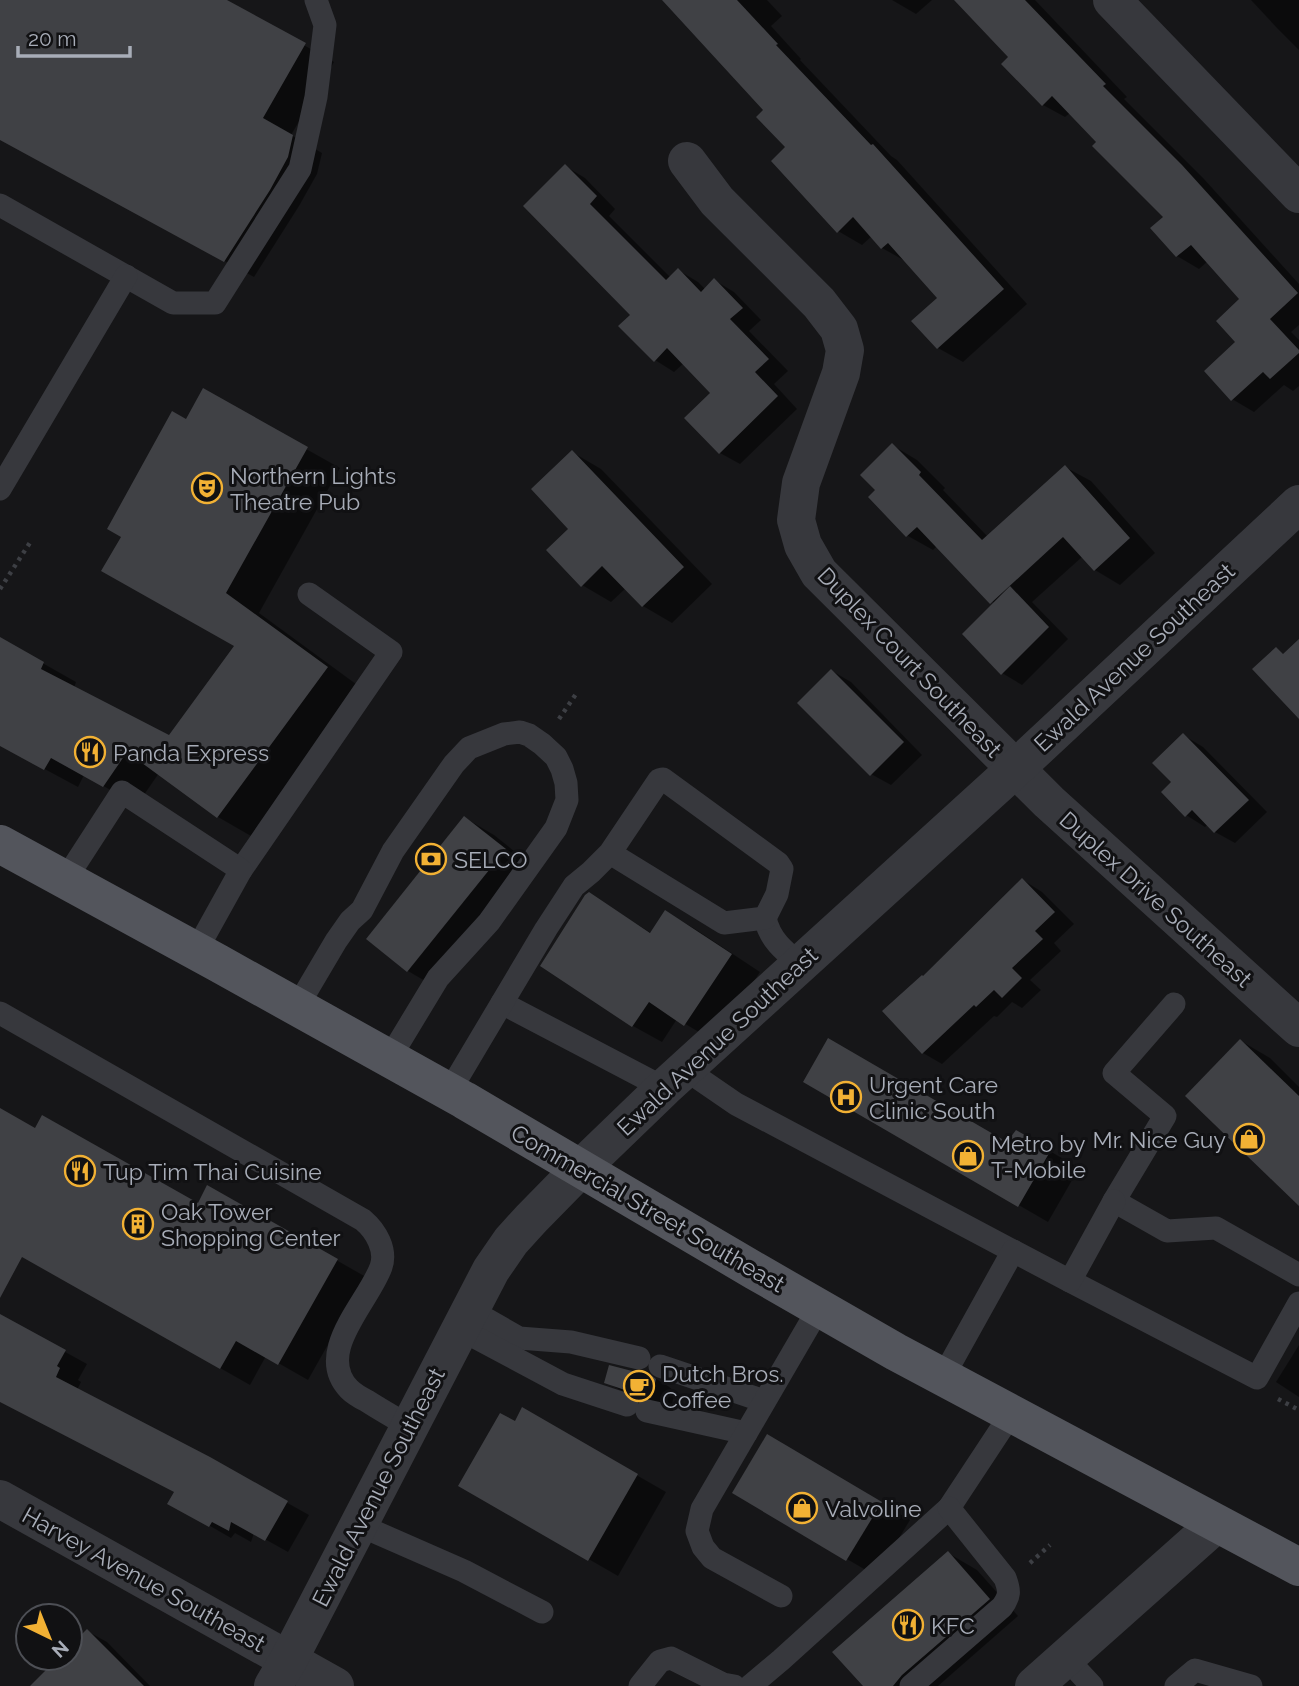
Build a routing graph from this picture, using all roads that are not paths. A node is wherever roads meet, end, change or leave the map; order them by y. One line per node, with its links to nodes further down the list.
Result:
1 (1112, 0): 4 (street)
2 (316, 1): 6 (lane)
3 (687, 161): 10 (street, Duplex Court Southeast)
4 (1299, 194)
5 (0, 205): 6 (lane)
6 (126, 276): 7 (lane)
7 (0, 489)
8 (1299, 504): 10 (street, Ewald Avenue Southeast)
9 (309, 594): 13 (lane)
10 (1015, 769): 17 (street, Ewald Avenue Southeast); 22 (street, Duplex Drive Southeast)
11 (0, 844): 14 (main road, Commercial Street Southeast)
12 (610, 853): 15 (lane); 15 (lane); 18 (lane)
13 (241, 870): 14 (lane); 16 (lane)
14 (65, 880): 16 (main road, Commercial Street Southeast)
15 (765, 918): 17 (lane)
16 (197, 951): 20 (main road, Commercial Street Southeast)
17 (800, 964): 24 (street, Ewald Avenue Southeast)
18 (502, 1003): 24 (lane); 25 (lane)
19 (1174, 1004): 27 (lane)
20 (297, 1007): 23 (main road, Commercial Street Southeast); 23 (lane)
21 (0, 1013): 37 (lane)
22 (1299, 1028)
23 (389, 1059): 25 (main road, Commercial Street Southeast)
24 (675, 1078): 26 (street, Ewald Avenue Southeast); 28 (lane)
25 (449, 1093): 26 (main road, Commercial Street Southeast)
26 (580, 1168): 32 (main road, Commercial Street Southeast); 33 (street, Ewald Avenue Southeast)
27 (1114, 1201): 29 (lane); 30 (lane)
28 (1013, 1251): 30 (lane); 34 (lane)
29 (1299, 1275)
30 (1070, 1281): 31 (lane)
31 (1299, 1303)
32 (819, 1308): 34 (main road, Commercial Street Southeast); 35 (lane)
33 (465, 1319): 35 (lane); 37 (street, Ewald Avenue Southeast); 38 (lane)
34 (943, 1377): 36 (main road, Commercial Street Southeast)
35 (764, 1401): 38 (lane)
36 (1011, 1414): 40 (lane); 41 (main road, Commercial Street Southeast)
37 (409, 1426): 42 (street, Ewald Avenue Southeast)
38 (746, 1433): 44 (lane)
39 (0, 1499): 48 (street, Harvey Avenue Southeast)
40 (949, 1508): 47 (lane); 54 (lane)
41 (1216, 1524): 43 (main road, Commercial Street Southeast); 46 (street)
42 (359, 1525): 45 (lane); 48 (street, Ewald Avenue Southeast)
43 (1299, 1567)
44 (780, 1596)
45 (542, 1612)
46 (1066, 1658): 55 (street); 56 (lane)
47 (781, 1660): 52 (lane); 53 (lane)
48 (281, 1672): 49 (street, Harvey Avenue Southeast)
49 (335, 1686)
50 (640, 1686): 51 (lane)
51 (734, 1686)
52 (750, 1686)
53 (782, 1686)
54 (911, 1686)
55 (1034, 1686)
56 (1092, 1686)
57 (1177, 1686): 58 (lane)
58 (1251, 1686)

